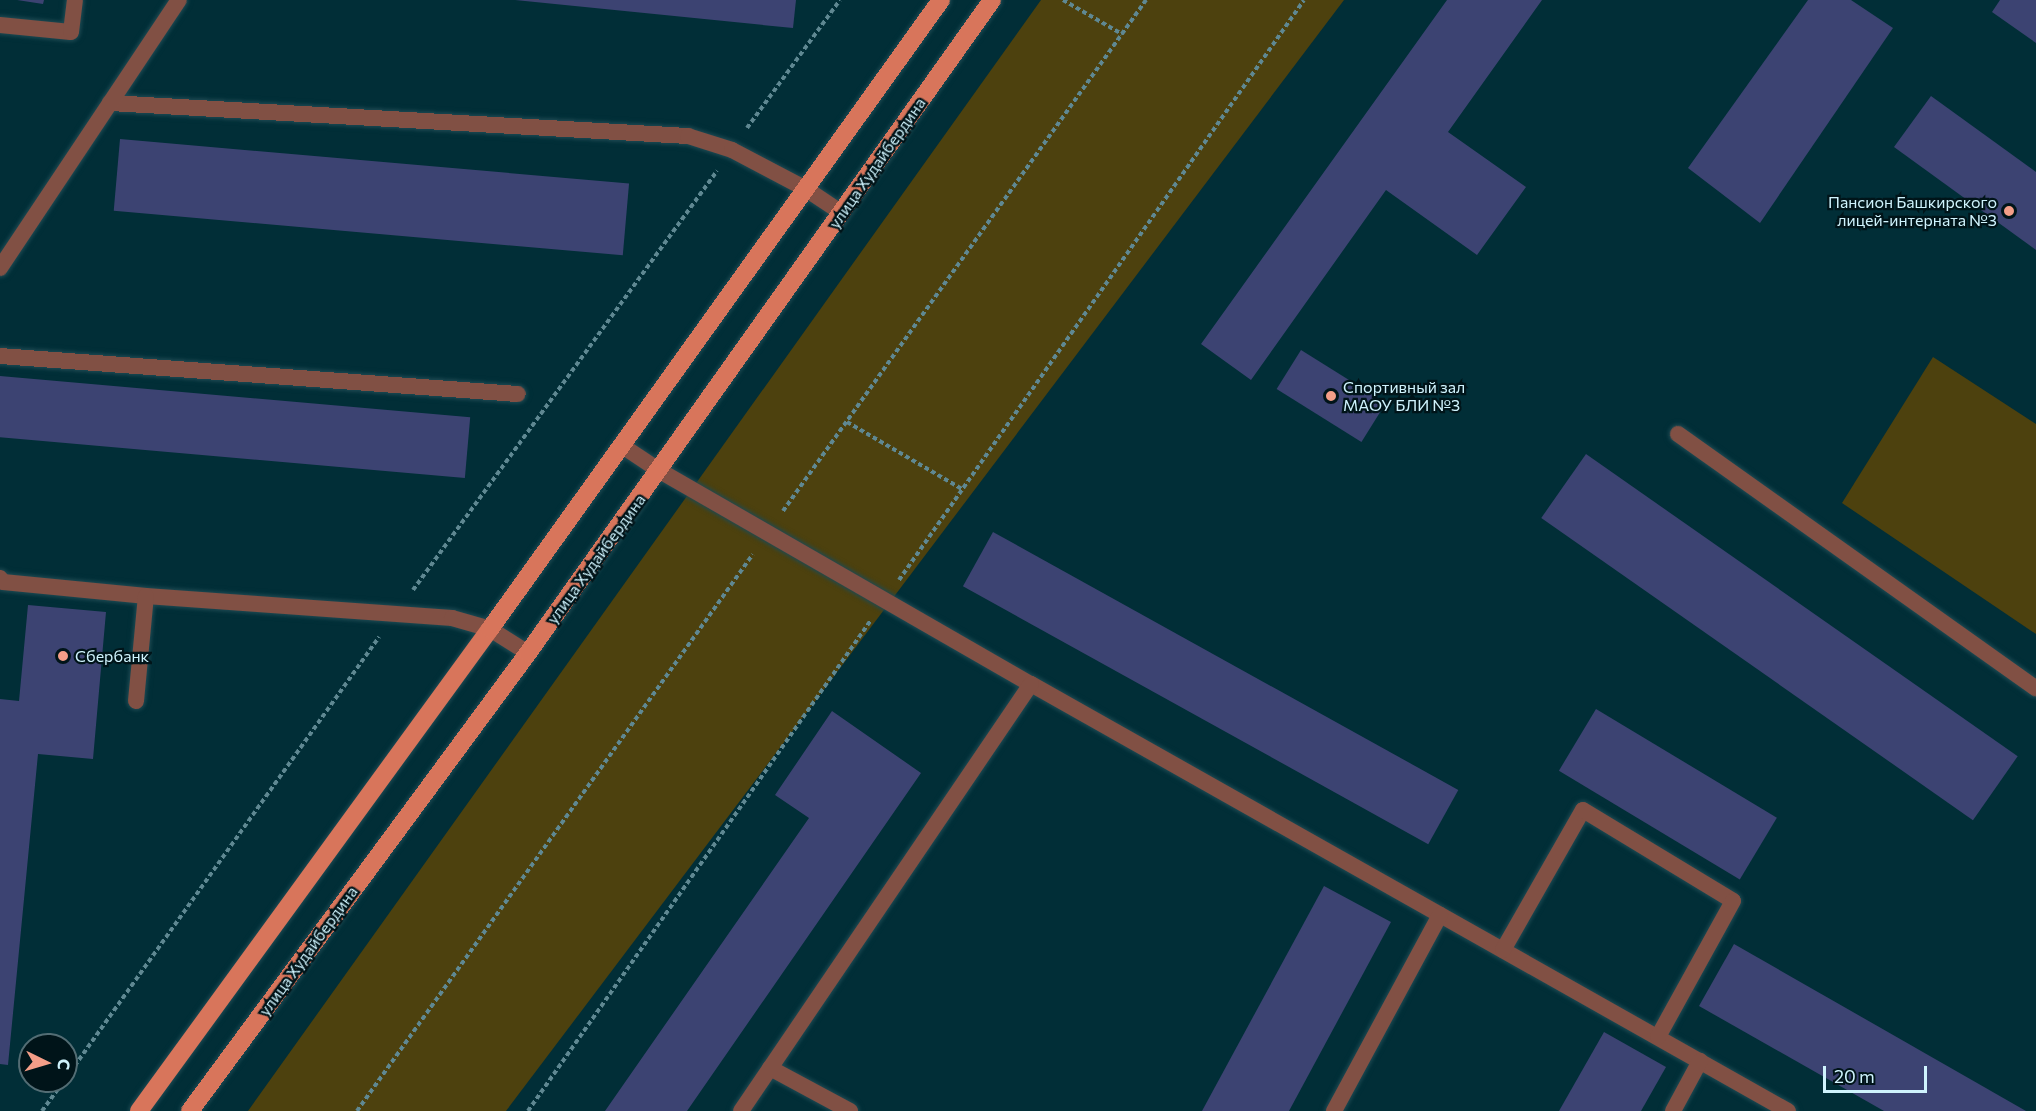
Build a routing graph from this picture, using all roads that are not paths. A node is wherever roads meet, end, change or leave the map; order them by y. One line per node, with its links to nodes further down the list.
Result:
1 (75, 0): 5 (lane)
2 (179, 0): 6 (lane)
3 (940, 0): 7 (main road)
4 (992, 0): 8 (main road, улица Худайбердина)
5 (0, 25)
6 (110, 103): 7 (lane); 9 (lane)
7 (806, 189): 8 (lane); 13 (main road)
8 (842, 213): 14 (main road, улица Худайбердина)
9 (0, 268)
10 (0, 356): 11 (lane)
11 (518, 394)
12 (1678, 434): 20 (lane)
13 (621, 446): 14 (lane); 17 (main road)
14 (660, 471): 18 (main road, улица Худайбердина); 19 (lane)
15 (1, 583): 16 (lane)
16 (146, 597): 17 (lane); 21 (lane)
17 (490, 629): 18 (lane); 27 (main road)
18 (528, 653): 28 (main road, улица Худайбердина)
19 (1031, 684): 22 (lane); 26 (lane)
20 (2036, 688)
21 (136, 701)
22 (1440, 915): 23 (lane); 31 (lane)
23 (1503, 950): 24 (lane); 24 (lane)
24 (1658, 1038): 25 (lane)
25 (1700, 1061): 32 (lane); 33 (lane)
26 (771, 1068): 29 (lane); 30 (lane)
27 (142, 1110)
28 (190, 1111)
29 (741, 1111)
30 (850, 1111)
31 (1334, 1111)
32 (1673, 1111)
33 (1788, 1111)

